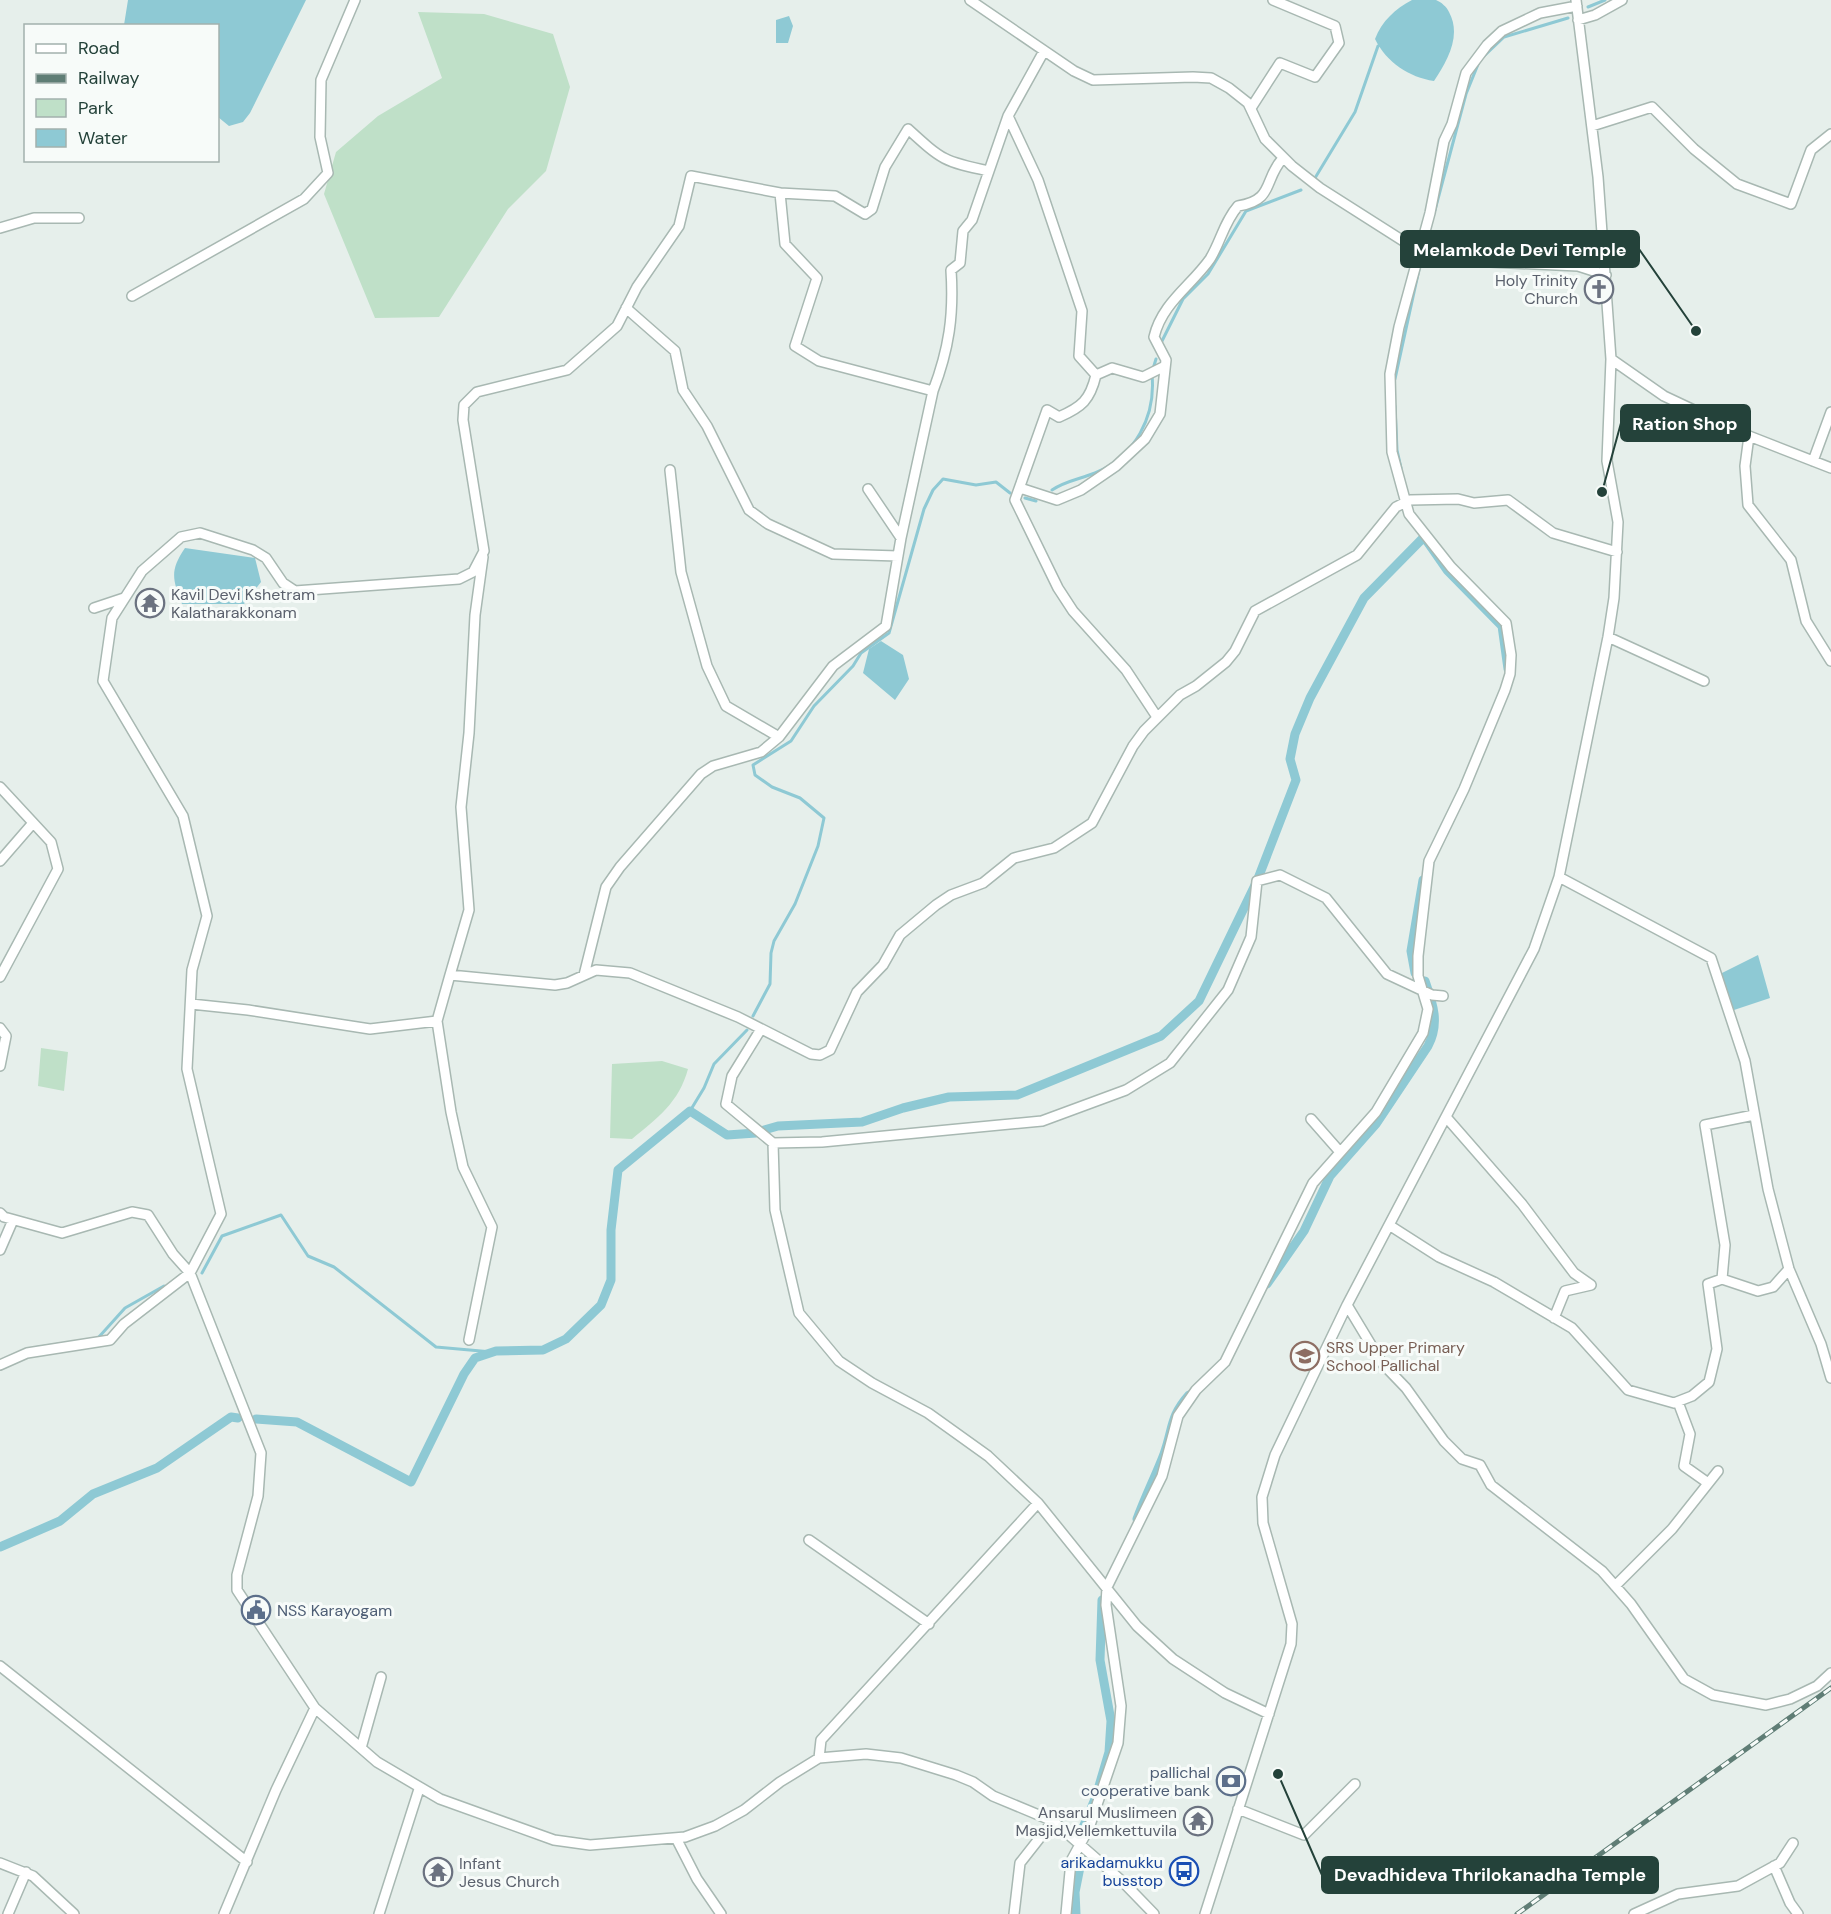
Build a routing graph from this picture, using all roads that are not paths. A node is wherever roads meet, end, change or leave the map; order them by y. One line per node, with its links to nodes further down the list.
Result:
1 (355, 0): 19 (street)
2 (970, 0): 7 (street)
3 (1273, 0): 8 (street)
4 (1622, 0): 6 (street)
5 (1576, 3): 6 (street); 17 (street)
6 (1578, 20): 10 (street)
7 (1044, 51): 8 (street); 9 (street)
8 (1251, 108): 12 (street)
9 (1008, 116): 13 (street); 23 (street)
10 (1592, 126): 11 (street); 18 (street)
11 (1831, 134)
12 (1283, 158): 17 (street); 22 (street)
13 (989, 171): 14 (street); 24 (street)
14 (780, 193): 20 (street); 24 (street)
15 (79, 218): 16 (street)
16 (0, 228)
17 (1419, 251): 18 (street); 32 (street)
18 (1606, 274): 21 (street)
19 (132, 296)
20 (626, 308): 34 (street); 36 (street)
21 (1611, 359): 26 (street); 35 (street)
22 (1165, 366): 23 (street); 30 (street)
23 (1096, 375): 30 (street)
24 (933, 391): 33 (street)
25 (1831, 412): 27 (street)
26 (1749, 436): 27 (street); 40 (street)
27 (1813, 461): 28 (street)
28 (1831, 468)
29 (670, 470): 43 (street)
30 (1020, 488): 42 (street)
31 (868, 489): 33 (street)
32 (1405, 502): 35 (street); 42 (street); 51 (street)
33 (902, 538): 36 (street)
34 (484, 551): 37 (street); 48 (street)
35 (1617, 552): 39 (street)
36 (898, 556): 43 (street)
37 (124, 598): 38 (street); 53 (street)
38 (94, 608)
39 (1608, 637): 41 (street); 47 (street)
40 (1831, 661)
41 (1704, 681)
42 (1157, 717): 56 (street)
43 (779, 737): 49 (street)
44 (0, 787): 45 (street)
45 (33, 823): 46 (street); 50 (street)
46 (0, 861)
47 (1559, 877): 58 (street); 59 (street)
48 (450, 975): 49 (street); 54 (street)
49 (584, 975): 56 (street)
50 (0, 977)
51 (1423, 991): 52 (street); 61 (street); 62 (street)
52 (1443, 996)
53 (191, 1004): 54 (street); 68 (street)
54 (437, 1021): 72 (street)
55 (0, 1028): 57 (street)
56 (761, 1029): 61 (street)
57 (0, 1066)
58 (1754, 1115): 67 (street); 69 (street)
59 (1446, 1117): 65 (street); 71 (street)
60 (1311, 1119): 62 (street)
61 (773, 1143): 78 (street)
62 (1340, 1152): 81 (street)
63 (0, 1213): 64 (street)
64 (13, 1220): 66 (street); 68 (street)
65 (1389, 1225): 70 (street); 71 (street)
66 (0, 1250)
67 (1790, 1269): 69 (street); 74 (street)
68 (190, 1273): 73 (street); 86 (street)
69 (1722, 1280): 75 (street)
70 (1347, 1305): 80 (street); 87 (street)
71 (1554, 1318): 75 (street)
72 (469, 1340)
73 (0, 1365)
74 (1831, 1378)
75 (1678, 1402): 77 (street)
76 (1718, 1471): 77 (street)
77 (1708, 1483): 80 (street)
78 (1038, 1503): 81 (street); 82 (street)
79 (809, 1540): 82 (street)
80 (1615, 1586): 84 (street)
81 (1107, 1587): 87 (street); 96 (street)
82 (929, 1624): 89 (street)
83 (0, 1666): 97 (street)
84 (1831, 1673)
85 (381, 1677): 88 (street)
86 (315, 1708): 88 (street); 97 (street)
87 (1269, 1714): 92 (street)
88 (361, 1748): 91 (street)
89 (819, 1758): 93 (street); 94 (street)
90 (1355, 1784): 92 (street)
91 (419, 1789): 94 (street); 104 (street)
92 (1238, 1809): 109 (street)
93 (1053, 1821): 96 (street); 106 (street)
94 (676, 1838): 105 (street)
95 (1793, 1843): 99 (street)
96 (1079, 1847): 107 (street); 108 (street)
97 (247, 1862): 103 (street)
98 (0, 1863): 100 (street)
99 (1774, 1866): 110 (street); 111 (street)
100 (26, 1872): 101 (street); 102 (street)
101 (8, 1914)
102 (74, 1914)
103 (224, 1914)
104 (379, 1914)
105 (721, 1914)
106 (1014, 1914)
107 (1066, 1914)
108 (1154, 1914)
109 (1205, 1914)
110 (1634, 1914)
111 (1798, 1914)

